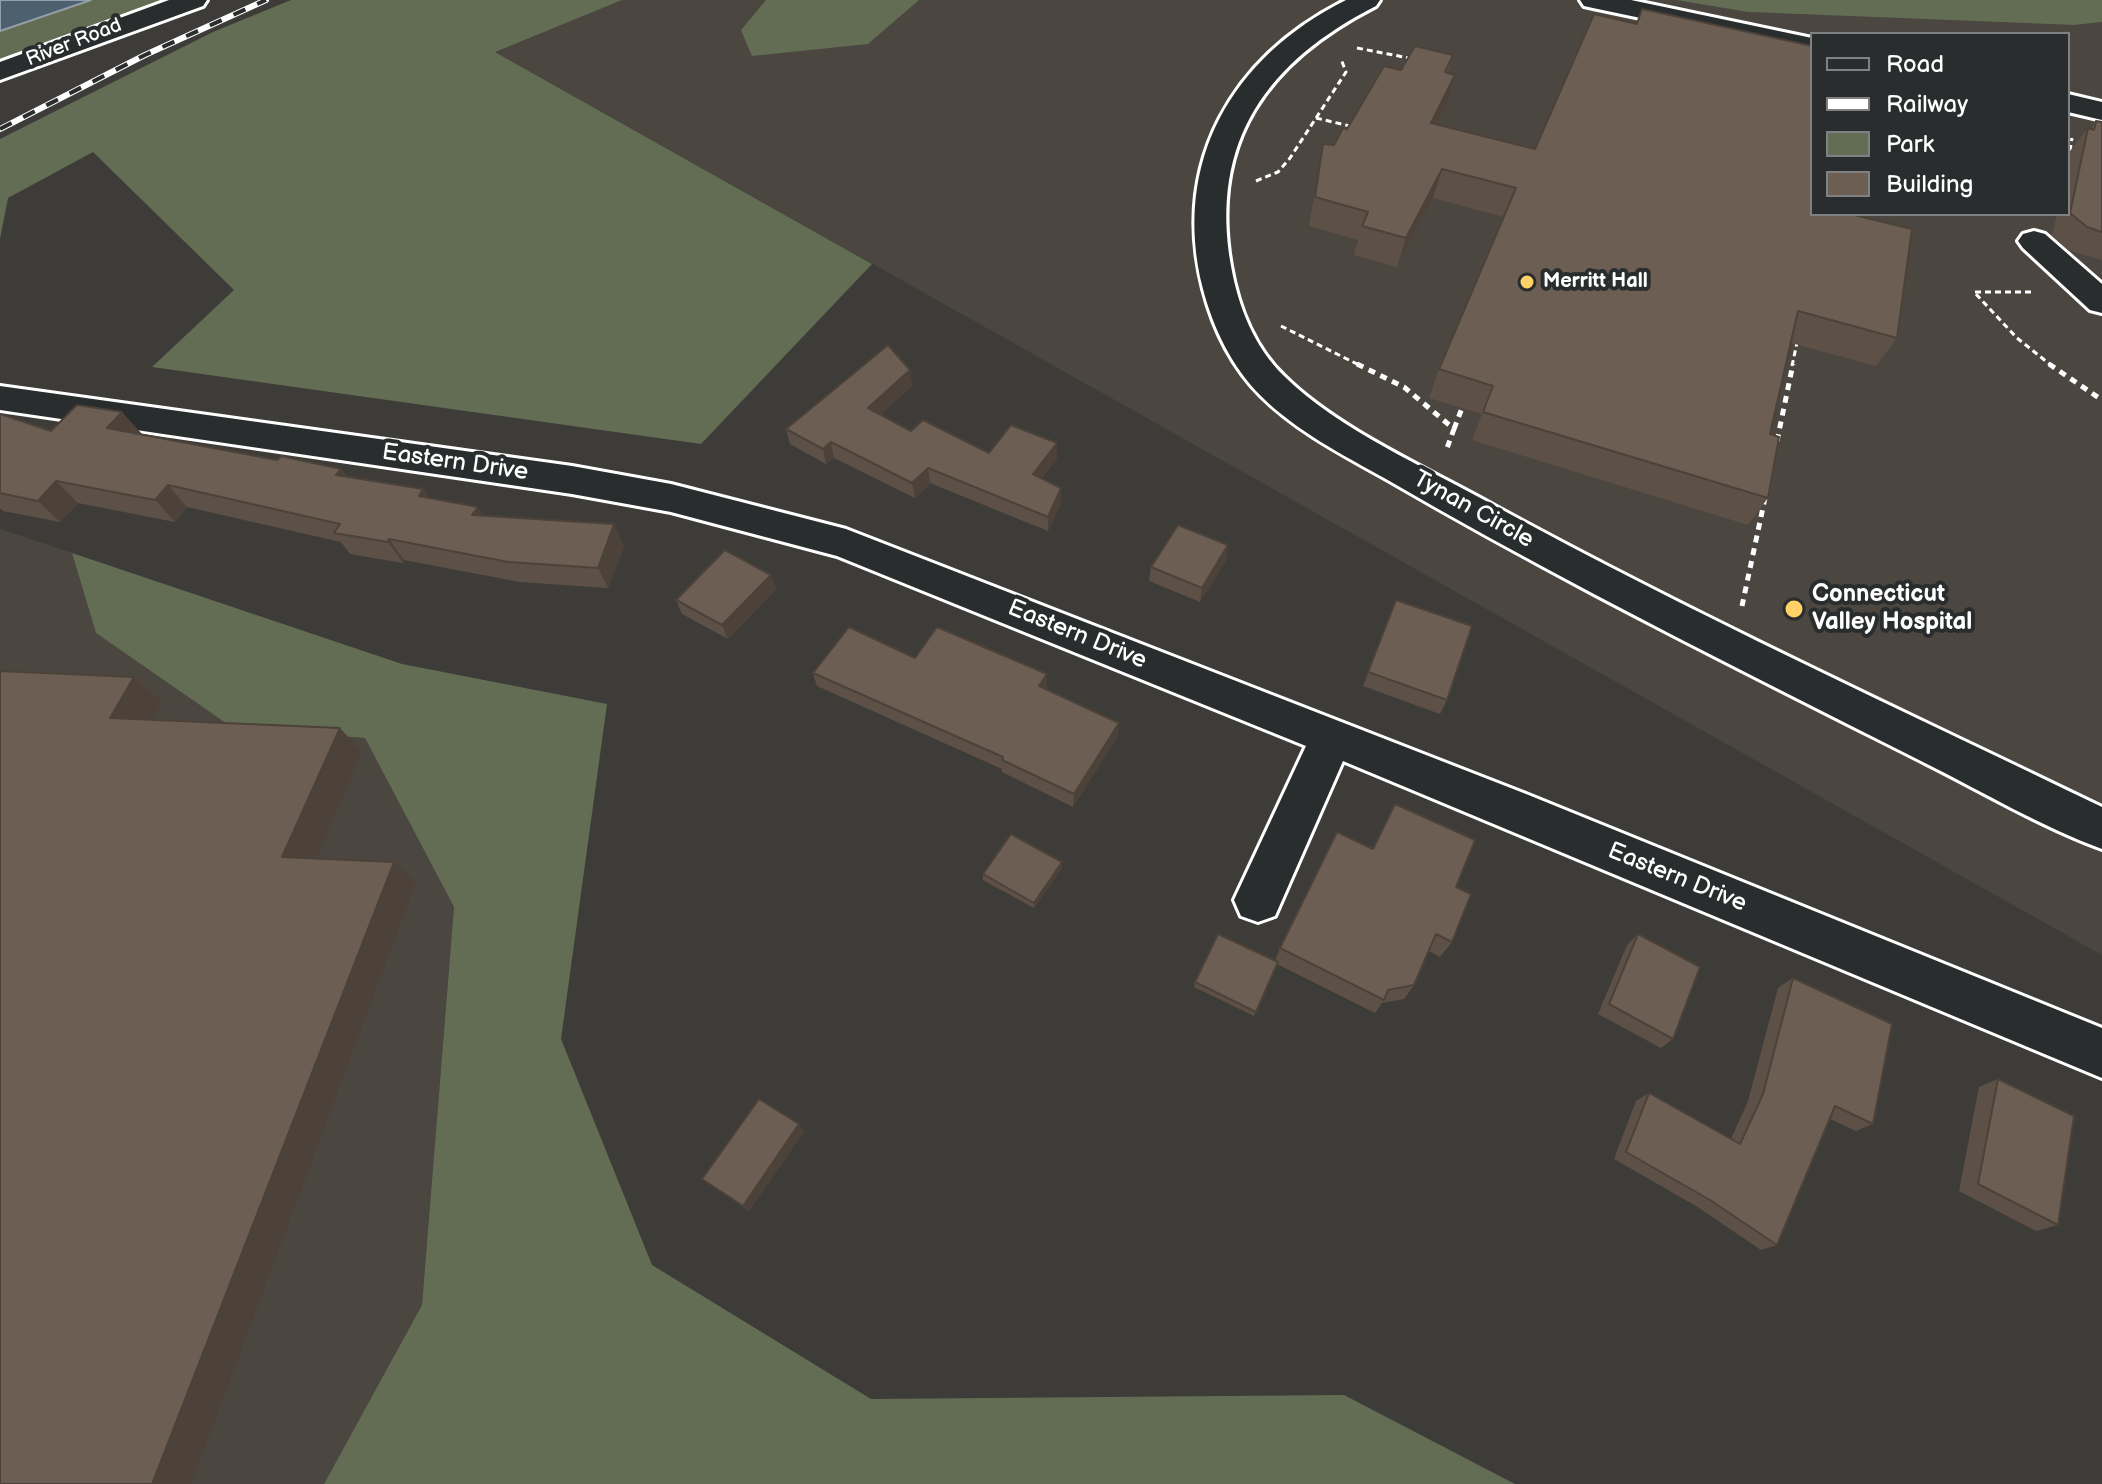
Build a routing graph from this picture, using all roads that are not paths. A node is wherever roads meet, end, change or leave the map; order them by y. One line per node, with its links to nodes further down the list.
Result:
1 (194, 0): 5 (street, River Road)
2 (1367, 0): 12 (street, Tynan Circle)
3 (1593, 0): 4 (street)
4 (1810, 46)
5 (0, 72)
6 (2070, 103): 7 (street)
7 (2102, 111)
8 (2034, 241): 9 (street)
9 (2096, 297)
10 (0, 398): 11 (street, Eastern Drive)
11 (1332, 737): 13 (street); 14 (street, Eastern Drive)
12 (2102, 829)
13 (1258, 900)
14 (2102, 1053)

